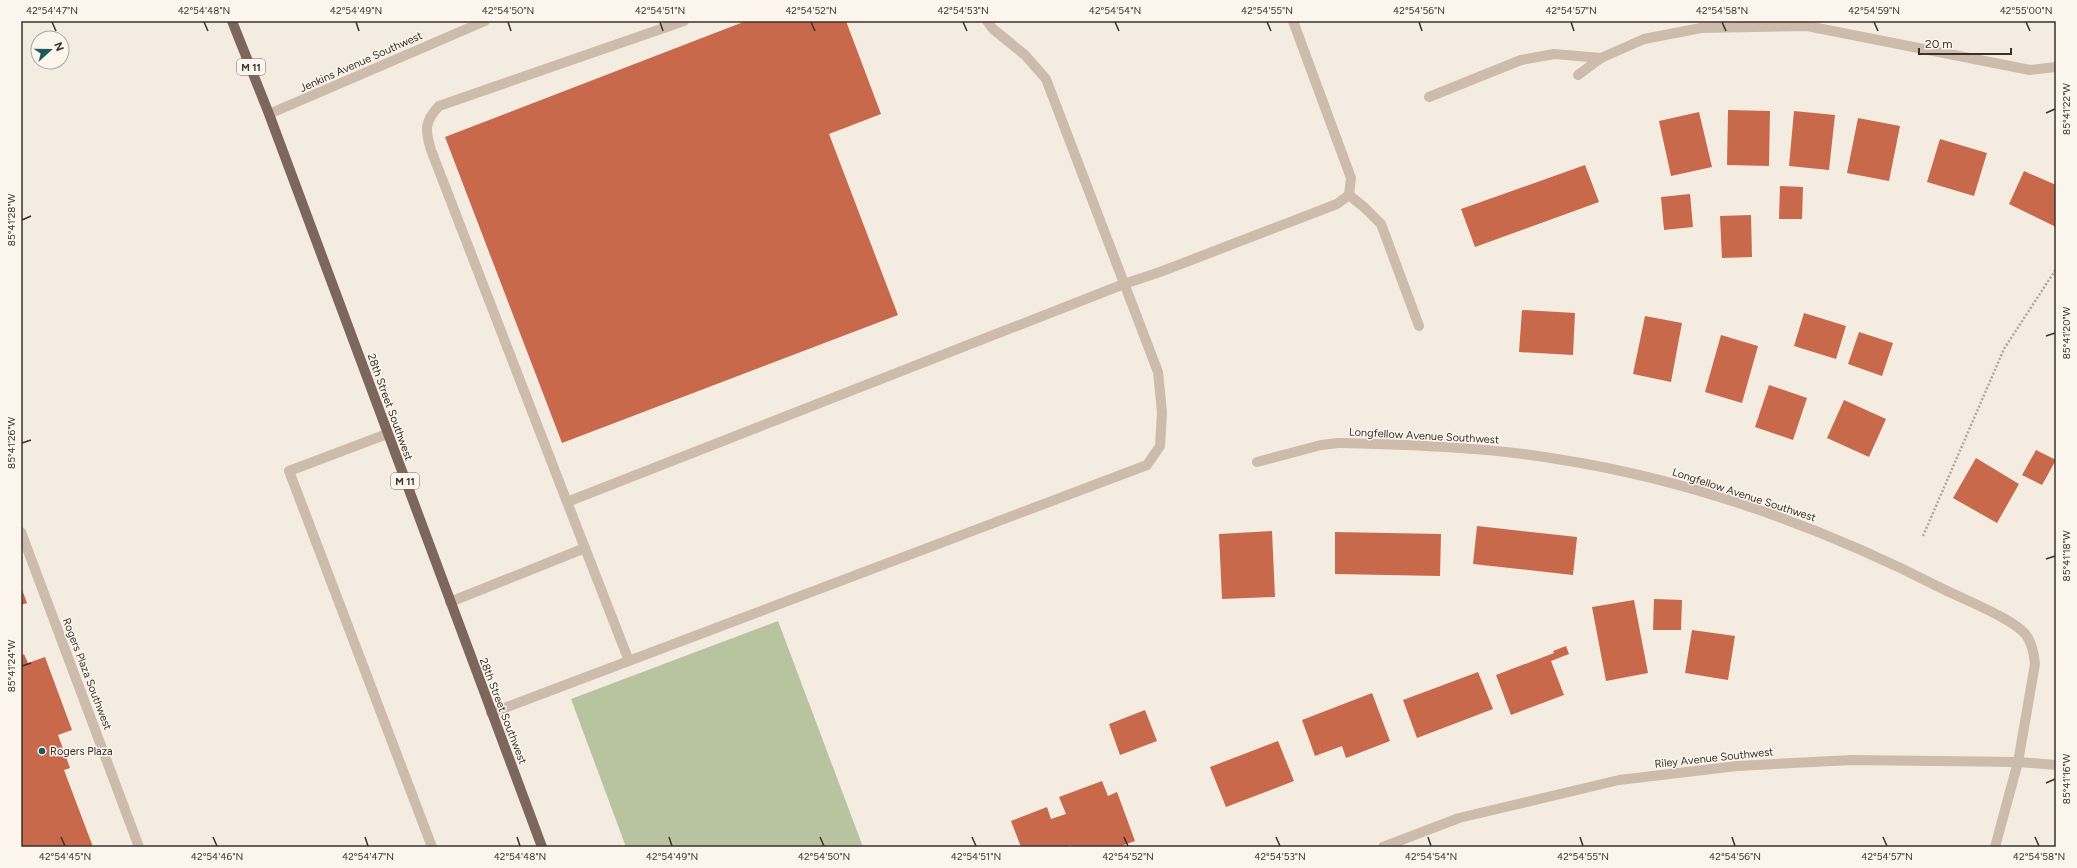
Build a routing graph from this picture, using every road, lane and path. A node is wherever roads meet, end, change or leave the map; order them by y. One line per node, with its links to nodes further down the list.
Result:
1 (232, 21): 11 (main road, 28th Street Southwest / M 11)
2 (485, 21): 11 (street, Jenkins Avenue Southwest)
3 (684, 21): 6 (street)
4 (987, 21): 14 (street)
5 (1292, 21): 12 (street)
6 (665, 24): 18 (street)
7 (1601, 58): 8 (street); 9 (street); 10 (street)
8 (2056, 67)
9 (1578, 76)
10 (1429, 97)
11 (269, 114): 16 (main road, 28th Street Southwest / M 11)
12 (1349, 195): 14 (street); 15 (street)
13 (2056, 269): 20 (path)
14 (1124, 284): 18 (street); 23 (street)
15 (1419, 326)
16 (387, 434): 22 (main road, 28th Street Southwest / M 11); 28 (street)
17 (1257, 462): 25 (street, Longfellow Avenue Southwest)
18 (567, 502): 21 (street)
19 (21, 532): 27 (street, Rogers Plaza Southwest)
20 (1923, 536)
21 (585, 548): 22 (street); 23 (street)
22 (450, 602): 24 (main road, 28th Street Southwest / M 11)
23 (629, 661): 24 (street)
24 (491, 713): 29 (main road, 28th Street Southwest / M 11)
25 (2018, 762): 26 (street, Riley Avenue Southwest); 30 (street, Riley Avenue Southwest); 31 (street, Longfellow Avenue Southwest)
26 (2056, 765)
27 (139, 847)
28 (432, 847)
29 (542, 847)
30 (1383, 847)
31 (1995, 847)

